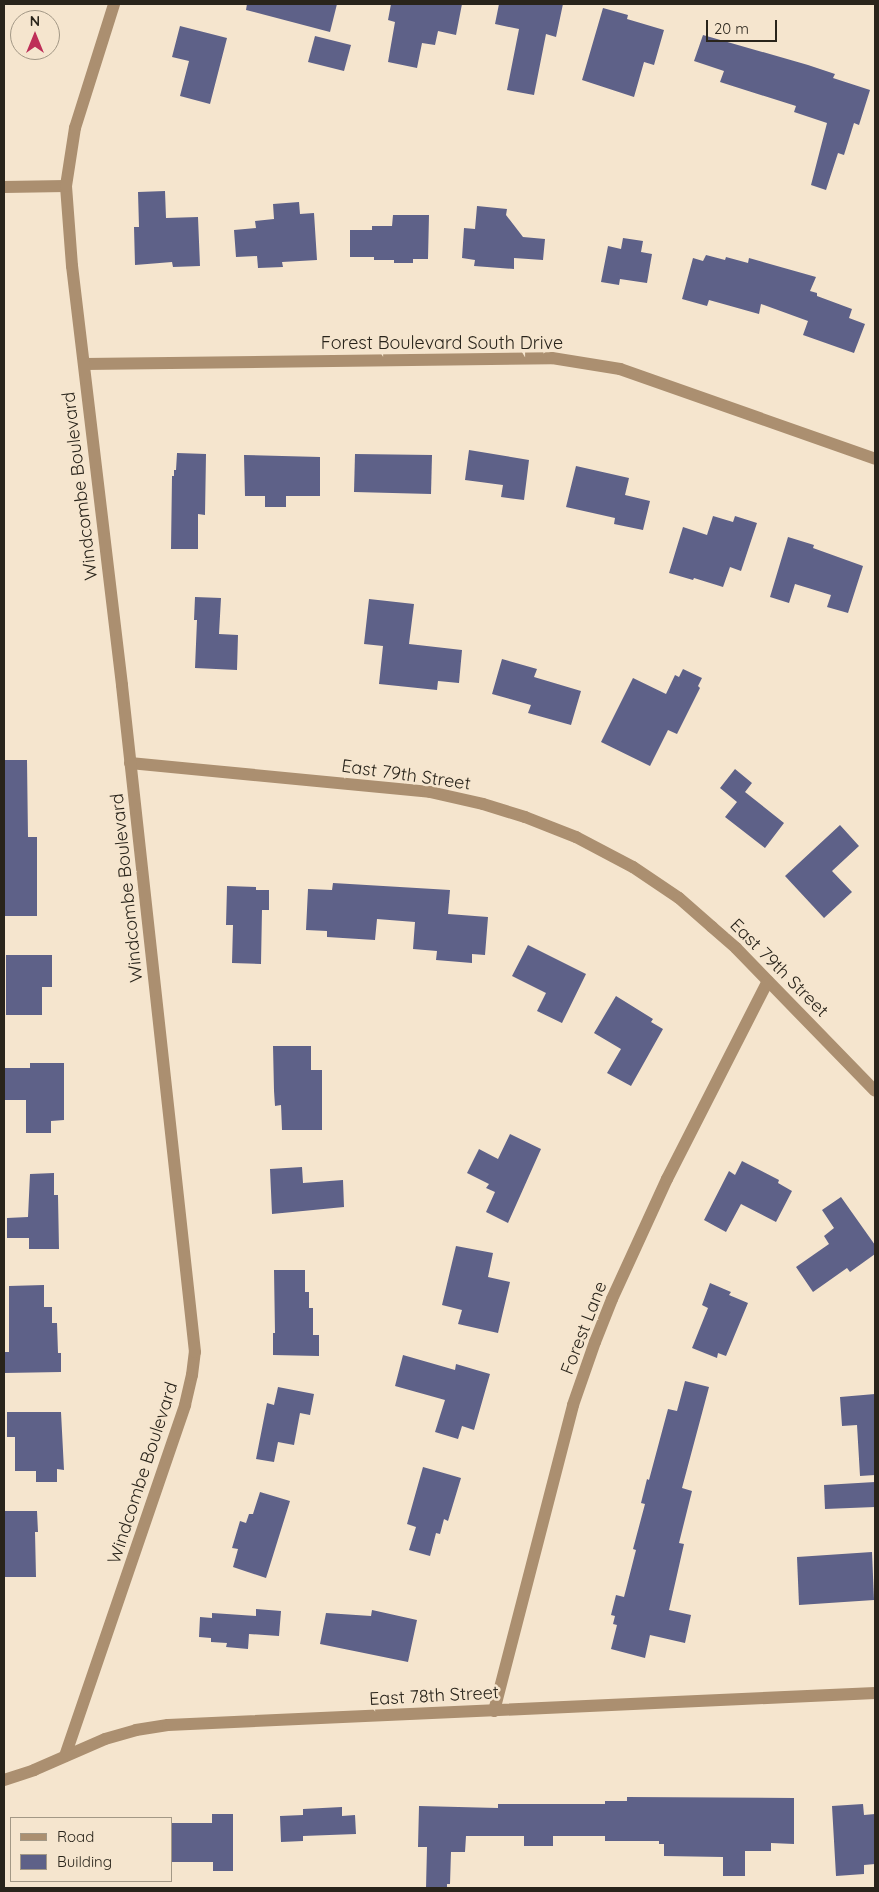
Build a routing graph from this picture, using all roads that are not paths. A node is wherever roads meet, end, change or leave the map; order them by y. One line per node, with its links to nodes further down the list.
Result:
1 (114, 4): 2 (street, Windcombe Boulevard)
2 (66, 186): 3 (street); 4 (street, Windcombe Boulevard)
3 (4, 187)
4 (84, 364): 5 (street, Forest Boulevard South Drive); 6 (street, Windcombe Boulevard)
5 (875, 459)
6 (130, 763): 7 (street, East 79th Street); 13 (street, Windcombe Boulevard)
7 (768, 981): 8 (street, East 79th Street); 12 (street, Forest Lane)
8 (858, 1072): 9 (street); 10 (street, East 79th Street)
9 (875, 1073)
10 (875, 1091)
11 (875, 1694): 12 (street, East 78th Street)
12 (494, 1710): 13 (street, East 78th Street)
13 (65, 1756): 14 (street, East 78th Street)
14 (4, 1780)

